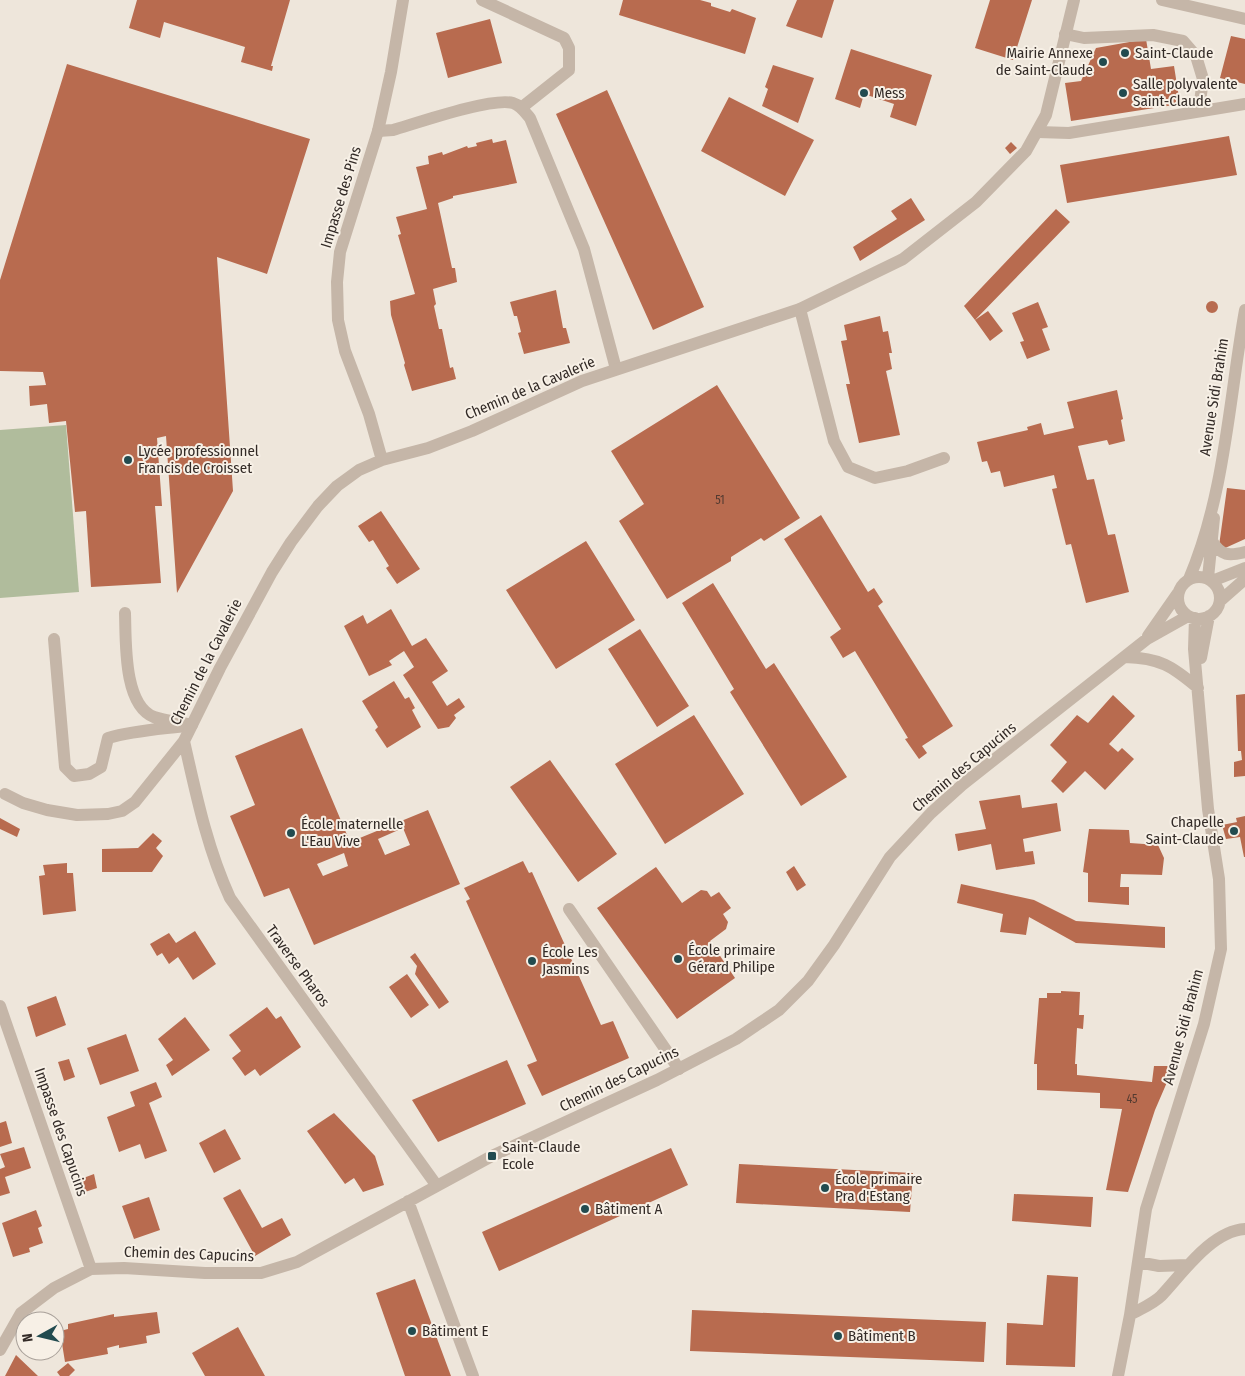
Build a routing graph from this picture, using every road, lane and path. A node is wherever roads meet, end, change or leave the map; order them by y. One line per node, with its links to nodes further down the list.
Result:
1 (403, 0): 10 (street, Impasse des Pins)
2 (482, 0): 8 (street)
3 (1074, 0): 6 (street, Chemin de la Cavalerie)
4 (1162, 0): 5 (street)
5 (1245, 19)
6 (1065, 34): 9 (street); 11 (street, Chemin de la Cavalerie)
7 (1245, 104): 9 (street)
8 (521, 108): 10 (street); 14 (street)
9 (1186, 113): 11 (street)
10 (378, 131): 16 (street, Impasse des Pins)
11 (1038, 132): 12 (street, Chemin de la Cavalerie)
12 (800, 309): 14 (street, Chemin de la Cavalerie); 15 (street)
13 (1245, 310): 17 (street, Avenue Sidi Brahim)
14 (616, 370): 16 (street, Chemin de la Cavalerie)
15 (944, 458)
16 (382, 460): 33 (street, Chemin de la Cavalerie)
17 (1216, 488): 18 (street, Avenue Sidi Brahim); 21 (street, Avenue Sidi Brahim)
18 (1212, 542): 19 (street); 23 (street, Avenue Sidi Brahim)
19 (1245, 552)
20 (1245, 568): 23 (street)
21 (1189, 579): 23 (street); 24 (street)
22 (1245, 579): 25 (street)
23 (1210, 580): 25 (street)
24 (1178, 594): 28 (street); 30 (street, Chemin des Capucins)
25 (1220, 601): 27 (street)
26 (125, 612): 33 (street)
27 (1209, 616): 28 (street); 32 (street, Avenue Sidi Brahim)
28 (1191, 617): 30 (street, Chemin des Capucins); 32 (street, Avenue Sidi Brahim)
29 (54, 639): 33 (street)
30 (1147, 639): 31 (street, Chemin des Capucins)
31 (1125, 657): 32 (street); 38 (street, Chemin des Capucins)
32 (1198, 684): 42 (street, Avenue Sidi Brahim)
33 (192, 725): 34 (street, Chemin de la Cavalerie)
34 (184, 741): 35 (street, Chemin de la Cavalerie); 39 (street, Traverse Pharos)
35 (2, 792)
36 (569, 909): 38 (street)
37 (0, 1006): 44 (street, Impasse des Capucins)
38 (679, 1069): 39 (street, Chemin des Capucins)
39 (437, 1186): 40 (street, Chemin des Capucins)
40 (408, 1202): 44 (street, Chemin des Capucins); 47 (street)
41 (1245, 1229): 43 (street)
42 (1138, 1262): 43 (street); 45 (street, Avenue Sidi Brahim)
43 (1187, 1265): 45 (street)
44 (91, 1269): 46 (street, Chemin des Capucins)
45 (1130, 1315): 48 (street, Avenue Sidi Brahim)
46 (0, 1350)
47 (473, 1376)
48 (1118, 1376)

